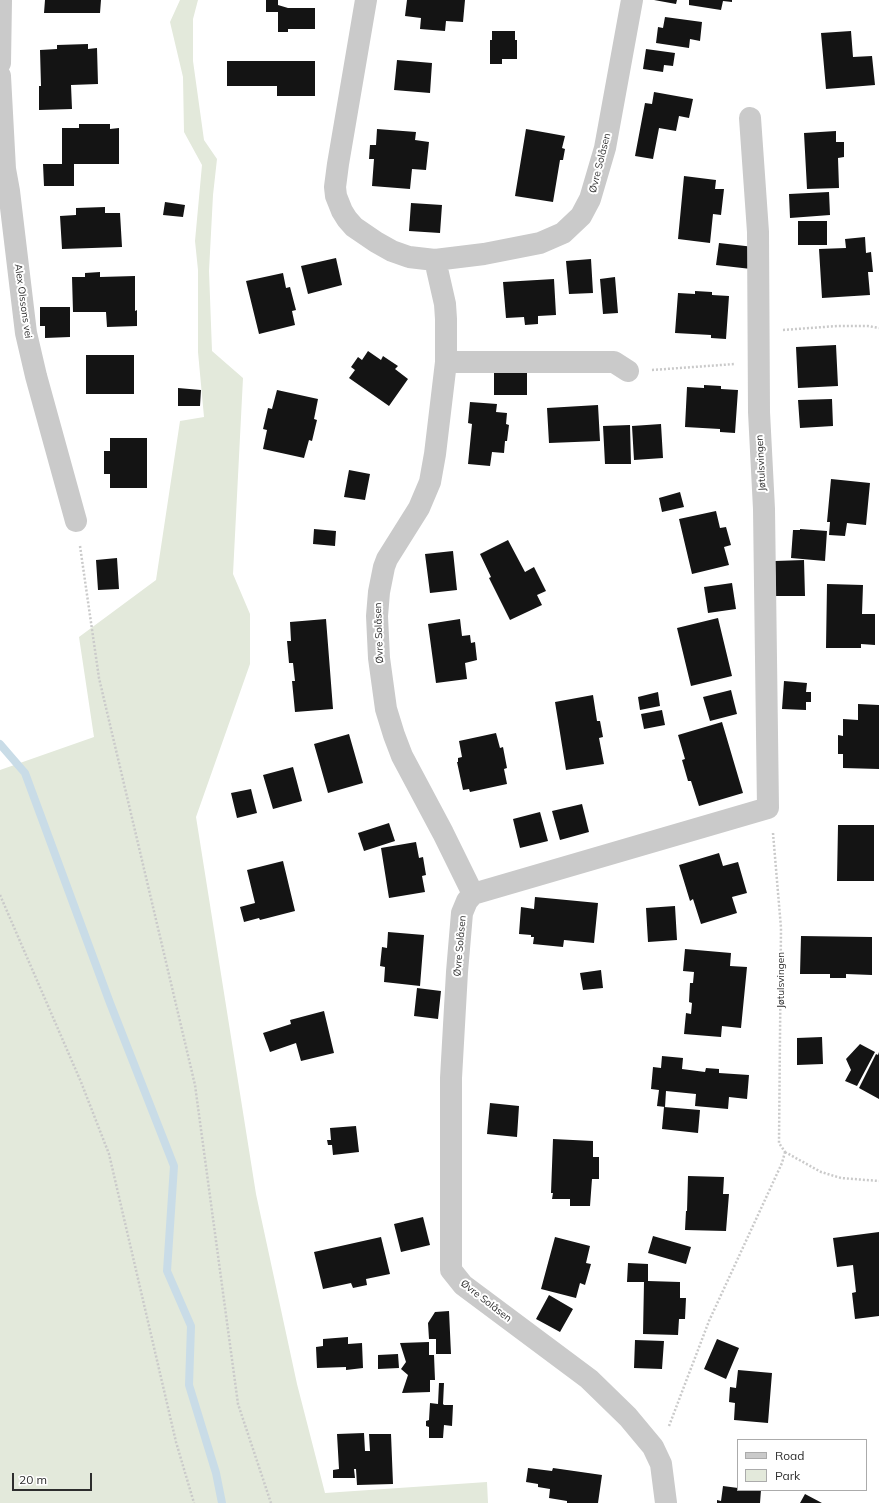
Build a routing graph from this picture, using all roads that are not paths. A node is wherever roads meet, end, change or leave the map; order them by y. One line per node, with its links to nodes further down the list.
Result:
1 (1, 0): 4 (street)
2 (366, 0): 7 (street, Øvre Solåsen)
3 (632, 0): 7 (street, Øvre Solåsen)
4 (0, 63)
5 (0, 76): 10 (street, Alex Olssons vei)
6 (750, 118): 11 (street, Jøtulsvingen)
7 (435, 260): 8 (street, Øvre Solåsen)
8 (446, 362): 9 (street); 11 (street, Øvre Solåsen)
9 (628, 371)
10 (76, 521)
11 (473, 894): 12 (street, Øvre Solåsen)
12 (666, 1503)

